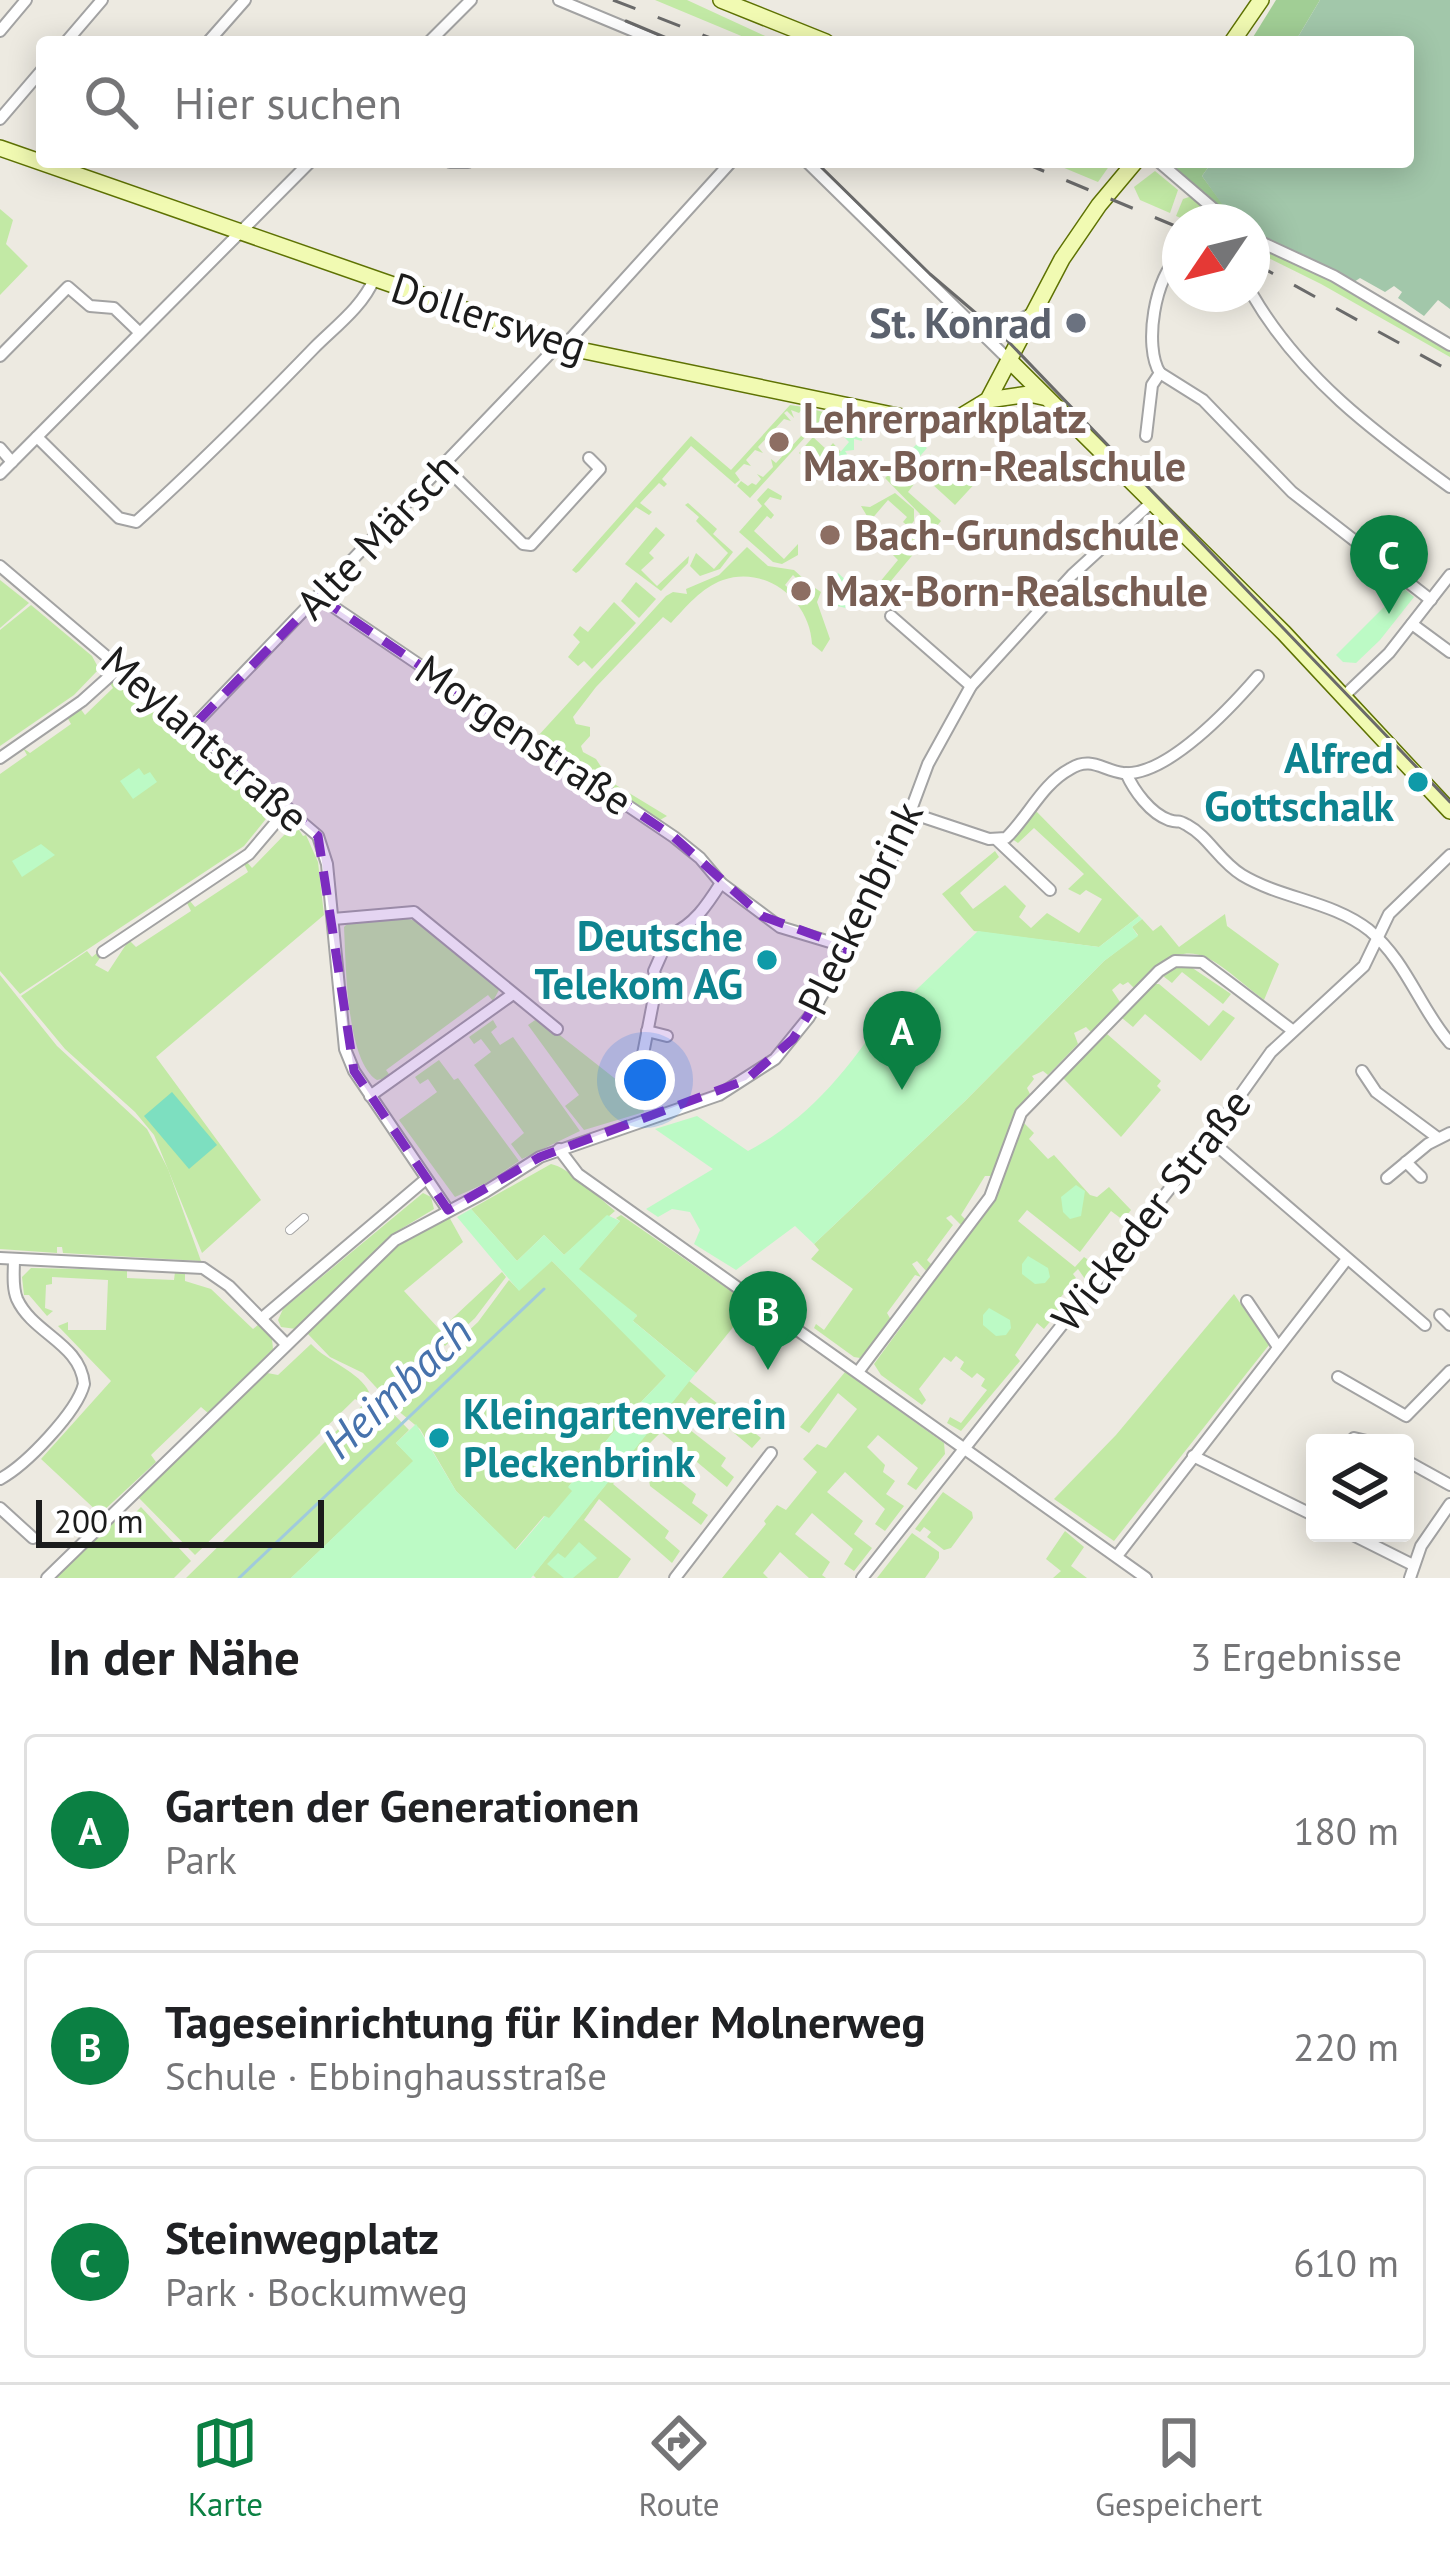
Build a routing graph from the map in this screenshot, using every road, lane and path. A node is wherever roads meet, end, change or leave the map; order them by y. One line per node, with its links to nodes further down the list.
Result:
1 (26, 0): 8 (street)
2 (103, 0): 9 (street)
3 (245, 0): 10 (street)
4 (471, 0): 11 (street)
5 (559, 0): 12 (street)
6 (721, 0): 13 (main road)
7 (1261, 0): 14 (main road)
8 (2, 26)
9 (71, 36)
10 (213, 36)
11 (435, 36)
12 (646, 36)
13 (811, 36)
14 (1236, 36)
15 (36, 77): 16 (street)
16 (0, 119)
17 (0, 148): 18 (main road, Dollersweg)
18 (36, 161)
19 (57, 168): 26 (main road, Dollersweg)
20 (304, 168): 26 (street)
21 (725, 168): 34 (street, Alte Märsch)
22 (813, 168): 32 (street)
23 (1130, 168): 31 (main road)
24 (1167, 168): 25 (street)
25 (1208, 204)
26 (240, 232): 28 (main road, Dollersweg); 33 (street)
27 (1270, 247): 35 (street)
28 (374, 279): 34 (main road, Dollersweg); 42 (street)
29 (1162, 279): 38 (street)
30 (1264, 312): 50 (street)
31 (1031, 314): 32 (street); 37 (main road)
32 (980, 328): 37 (street)
33 (139, 332): 36 (street); 42 (street)
34 (563, 344): 40 (main road, Dollersweg); 46 (street, Alte Märsch)
35 (1450, 345)
36 (0, 356)
37 (1011, 362): 39 (main road); 40 (main road)
38 (1160, 373): 41 (street); 55 (street)
39 (1043, 397): 40 (main road, Dollersweg); 51 (main road)
40 (988, 400)
41 (1146, 436)
42 (37, 437): 45 (street)
43 (0, 448): 45 (street)
44 (589, 458): 47 (street)
45 (12, 462): 48 (street)
46 (443, 466): 47 (street); 54 (street, Alte Märsch)
47 (600, 469): 49 (street)
48 (0, 474)
49 (612, 479)
50 (1450, 487)
51 (1152, 502): 61 (street, Pleckenbrink); 62 (main road)
52 (0, 566): 59 (street, Meylantstraße)
53 (1450, 575): 55 (street)
54 (319, 597): 63 (street, Alte Märsch); 71 (street, Morgenstraße)
55 (1431, 600): 57 (street)
56 (891, 616): 61 (street)
57 (1412, 624): 58 (street); 62 (street)
58 (1450, 652)
59 (121, 666): 63 (street, Meylantstraße); 64 (street)
60 (1258, 676): 65 (street)
61 (971, 686): 68 (street, Pleckenbrink)
62 (1344, 696): 67 (main road)
63 (192, 727): 66 (street, Meylantstraße)
64 (0, 758)
65 (1126, 773): 69 (street); 74 (street)
66 (288, 808): 73 (street, Meylantstraße); 76 (street)
67 (1450, 811)
68 (911, 813): 69 (street); 75 (street, Pleckenbrink)
69 (997, 840): 72 (street)
70 (1450, 855): 74 (street, Wickeder Straße)
71 (721, 884): 75 (street, Morgenstraße); 80 (street)
72 (1050, 890)
73 (333, 919): 77 (street); 85 (street, Meylantstraße)
74 (1378, 939): 79 (street, Wickeder Straße); 82 (street)
75 (850, 948): 88 (street, Pleckenbrink)
76 (103, 952)
77 (513, 994): 78 (street); 85 (street)
78 (557, 1029)
79 (1292, 1030): 87 (street, Wickeder Straße); 105 (street)
80 (647, 1031): 81 (street); 83 (street)
81 (667, 1036)
82 (1450, 1043)
83 (643, 1054)
84 (1361, 1071): 86 (street)
85 (370, 1096): 92 (street, Meylantstraße)
86 (1444, 1136): 89 (street)
87 (1210, 1138): 98 (street); 109 (street, Wickeder Straße)
88 (559, 1149): 93 (street, Pleckenbrink); 105 (street)
89 (1406, 1162): 90 (street); 91 (street)
90 (1420, 1177)
91 (1387, 1178)
92 (426, 1179): 93 (street, Meylantstraße); 100 (street)
93 (448, 1210): 102 (street, Pleckenbrink)
94 (304, 1217): 95 (street)
95 (290, 1230)
96 (0, 1258): 97 (street)
97 (14, 1259): 100 (street); 113 (street)
98 (1347, 1259): 101 (street); 103 (street)
99 (1247, 1300): 103 (street)
100 (262, 1318): 102 (street)
101 (1425, 1325)
102 (286, 1344): 122 (street, Pleckenbrink)
103 (1278, 1347): 111 (street)
104 (1450, 1371): 107 (street)
105 (858, 1372): 109 (street)
106 (1338, 1376): 107 (street)
107 (1437, 1384): 108 (street)
108 (1450, 1396)
109 (964, 1449): 120 (street); 124 (street, Wickeder Straße)
110 (771, 1453): 123 (street)
111 (1193, 1456): 117 (street); 120 (street)
112 (1414, 1465): 114 (street)
113 (0, 1479)
114 (1450, 1485)
115 (1450, 1504): 121 (street)
116 (0, 1508): 118 (street)
117 (1306, 1512)
118 (33, 1538)
119 (1364, 1542): 121 (street)
120 (1117, 1556): 125 (street)
121 (1412, 1571)
122 (47, 1578)
123 (675, 1578)
124 (862, 1578)
125 (1146, 1578)

